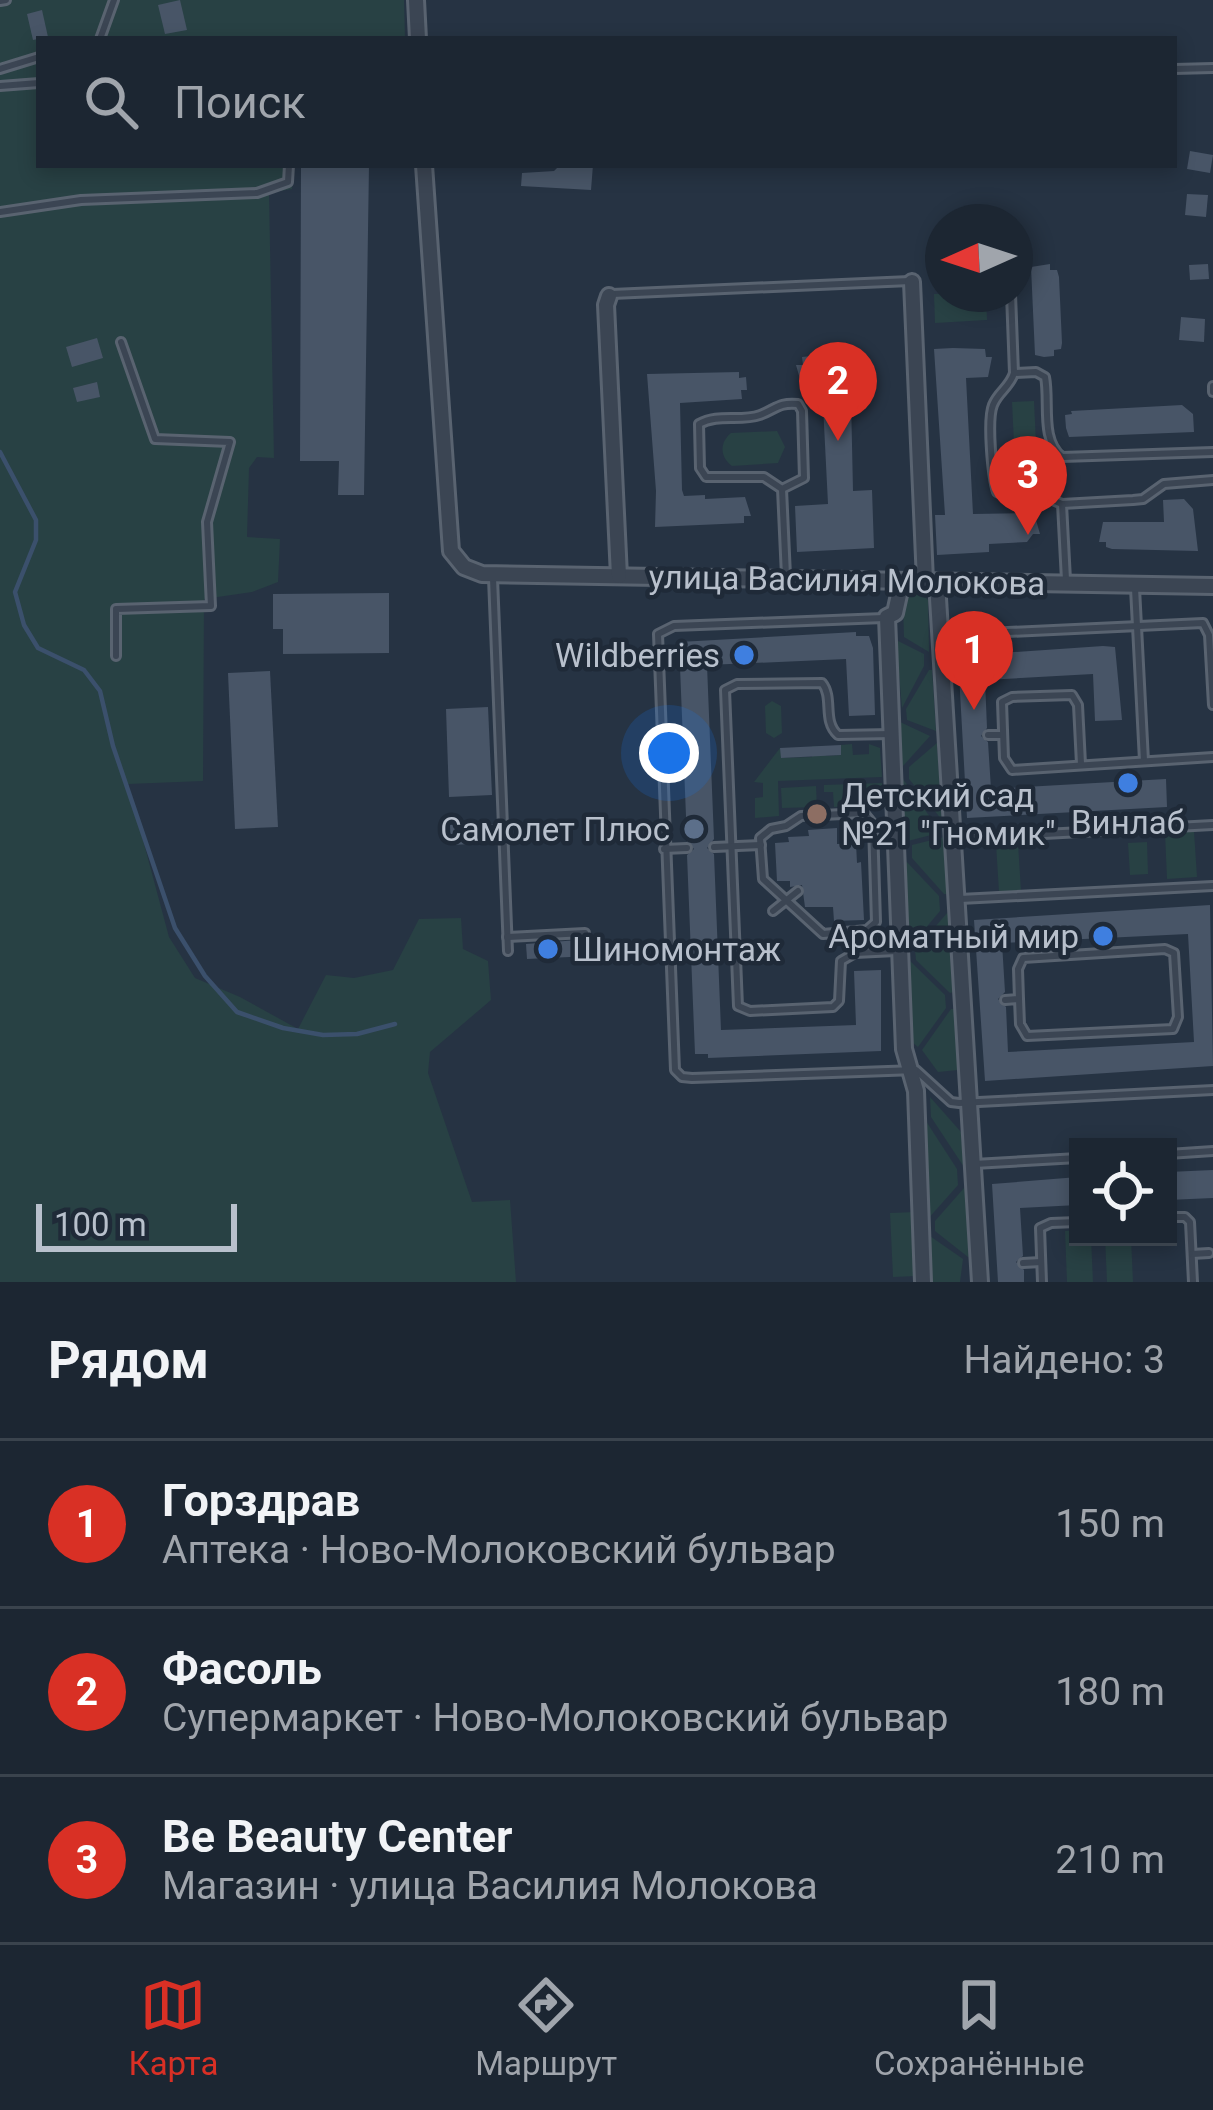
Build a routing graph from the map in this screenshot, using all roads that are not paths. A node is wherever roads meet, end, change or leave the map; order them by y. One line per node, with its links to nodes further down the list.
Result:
1 (114, 0): 3 (lane)
2 (416, 0): 4 (street)
3 (103, 36)
4 (418, 36)
5 (36, 58): 7 (lane)
6 (1213, 68): 8 (lane)
7 (0, 69)
8 (1177, 69)
9 (36, 82): 10 (lane)
10 (0, 86)
11 (290, 168): 13 (lane)
12 (424, 168): 23 (street)
13 (0, 212)
14 (912, 282): 15 (lane); 27 (street)
15 (609, 296): 24 (street)
16 (1012, 312): 18 (lane)
17 (121, 342): 34 (lane)
18 (1014, 373): 19 (lane); 22 (lane)
19 (1213, 452)
20 (1213, 480): 22 (lane)
21 (782, 489): 21 (lane); 25 (lane)
22 (1062, 504): 28 (lane)
23 (488, 574): 24 (street, улица Василия Молокова); 57 (lane)
24 (619, 576): 25 (street, улица Василия Молокова)
25 (786, 579): 26 (street, улица Василия Молокова)
26 (902, 581): 27 (street, улица Василия Молокова); 31 (street)
27 (931, 581): 28 (street, улица Василия Молокова); 33 (street)
28 (1066, 584): 29 (street, улица Василия Молокова)
29 (1135, 585): 30 (street, улица Василия Молокова); 32 (lane)
30 (1213, 586)
31 (887, 617): 36 (street); 48 (lane)
32 (1137, 625): 33 (lane); 35 (lane); 40 (lane)
33 (940, 635): 43 (street)
34 (116, 656)
35 (1213, 705)
36 (892, 734): 45 (lane); 49 (street)
37 (1003, 735): 38 (lane); 41 (lane); 41 (lane)
38 (988, 736)
39 (1213, 757): 40 (lane)
40 (1144, 761): 41 (lane)
41 (1081, 764)
42 (1213, 825): 43 (lane)
43 (953, 839): 53 (street)
44 (761, 845): 45 (lane); 50 (lane); 54 (lane)
45 (730, 846): 46 (lane); 59 (lane)
46 (714, 847)
47 (687, 848): 48 (lane)
48 (664, 849): 64 (lane)
49 (896, 857): 50 (lane); 59 (street)
50 (874, 858): 54 (lane)
51 (1213, 886): 53 (lane)
52 (798, 891): 54 (lane)
53 (957, 900): 66 (street)
54 (786, 901): 55 (lane)
55 (772, 910)
56 (585, 933): 57 (lane)
57 (508, 937): 58 (lane)
58 (508, 951)
59 (900, 951): 64 (street)
60 (1191, 990): 61 (lane)
61 (1177, 991): 62 (lane); 62 (lane)
62 (1019, 999): 63 (lane)
63 (1005, 1000)
64 (910, 1070): 66 (lane); 78 (street)
65 (1213, 1090): 66 (lane)
66 (969, 1103): 70 (street)
67 (1213, 1151): 68 (lane)
68 (1177, 1153)
69 (1069, 1159): 70 (lane)
70 (973, 1164): 77 (street)
71 (1177, 1217): 74 (lane)
72 (1069, 1222): 75 (lane)
73 (1209, 1253): 74 (lane)
74 (1192, 1254): 80 (lane)
75 (1041, 1262): 76 (lane); 79 (lane)
76 (1023, 1263)
77 (983, 1271)
78 (923, 1282)
79 (1042, 1282)
80 (1193, 1282)

